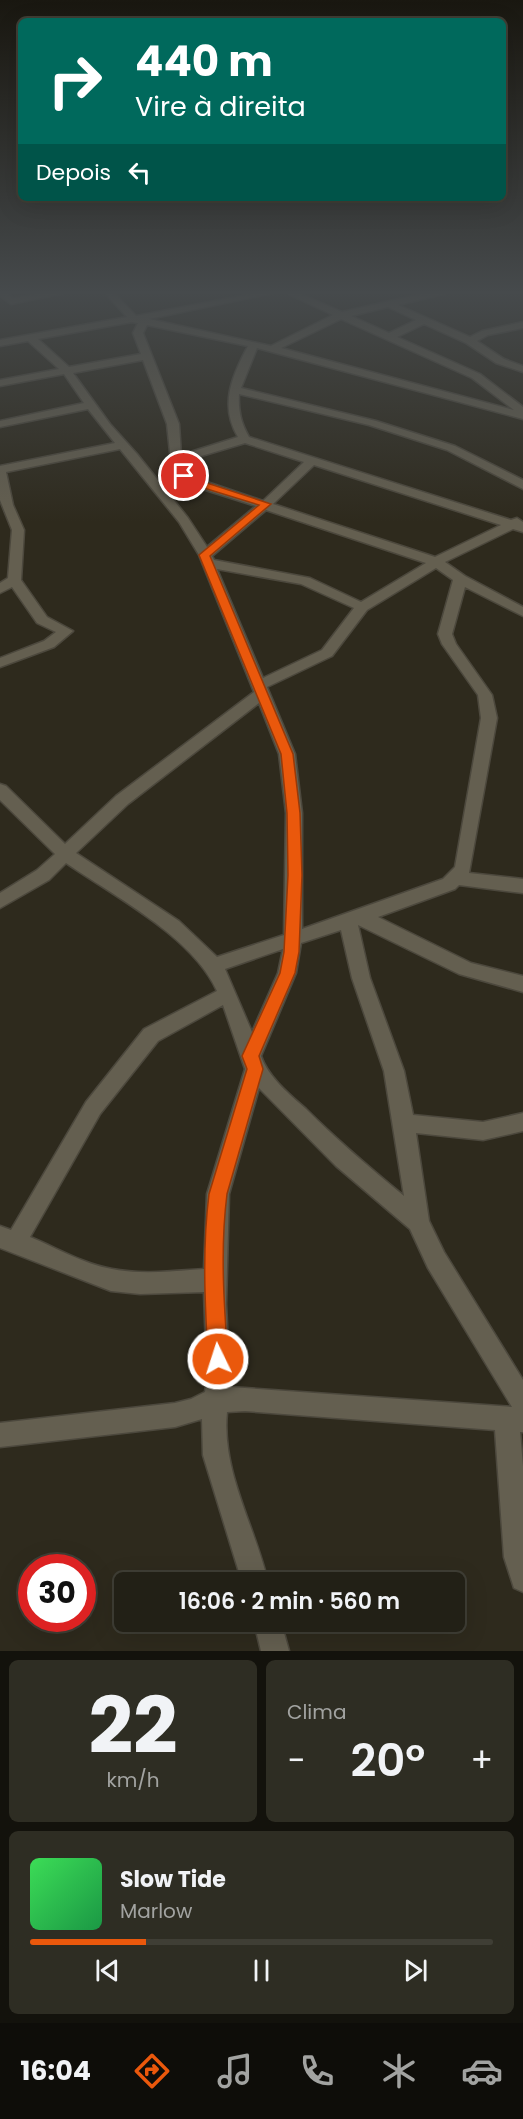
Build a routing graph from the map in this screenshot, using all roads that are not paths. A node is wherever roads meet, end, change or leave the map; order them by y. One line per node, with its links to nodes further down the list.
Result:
1 (77, 368): 6 (street)
2 (151, 368): 14 (street)
3 (244, 368): 8 (street)
4 (346, 368): 10 (street)
5 (458, 368): 10 (street)
6 (66, 370): 7 (street); 9 (street)
7 (0, 383)
8 (234, 390): 12 (street); 17 (street)
9 (90, 405): 11 (street); 13 (street)
10 (523, 414)
11 (0, 424)
12 (245, 439): 14 (street); 15 (street)
13 (123, 445): 16 (street); 20 (street)
14 (175, 460): 18 (street)
15 (312, 461): 18 (street); 19 (street)
16 (0, 470): 23 (street)
17 (523, 485)
18 (266, 504): 20 (street); 21 (street)
19 (520, 523): 21 (street)
20 (206, 559): 25 (street); 28 (street)
21 (436, 562): 22 (street); 25 (street)
22 (460, 579): 26 (street); 31 (street)
23 (14, 580): 24 (street); 27 (street)
24 (0, 589)
25 (362, 607): 28 (street)
26 (523, 612)
27 (0, 663)
28 (260, 689): 30 (street); 35 (street)
29 (0, 789): 30 (street)
30 (65, 854): 33 (street); 36 (street)
31 (457, 878): 32 (street); 34 (street)
32 (523, 886)
33 (0, 901)
34 (354, 919): 35 (street); 37 (street); 41 (street)
35 (292, 938): 36 (street); 39 (street)
36 (214, 965): 38 (street)
37 (523, 984)
38 (228, 994): 39 (street); 43 (street)
39 (253, 1062): 42 (street); 44 (street)
40 (523, 1122): 41 (street)
41 (404, 1123): 42 (street)
42 (418, 1222): 46 (street)
43 (8, 1239): 44 (street)
44 (215, 1280): 45 (street)
45 (216, 1400): 46 (street); 47 (street); 48 (street)
46 (518, 1414): 49 (street)
47 (0, 1435)
48 (252, 1572)
49 (523, 1579)
50 (270, 1632): 51 (street)
51 (275, 1651)

